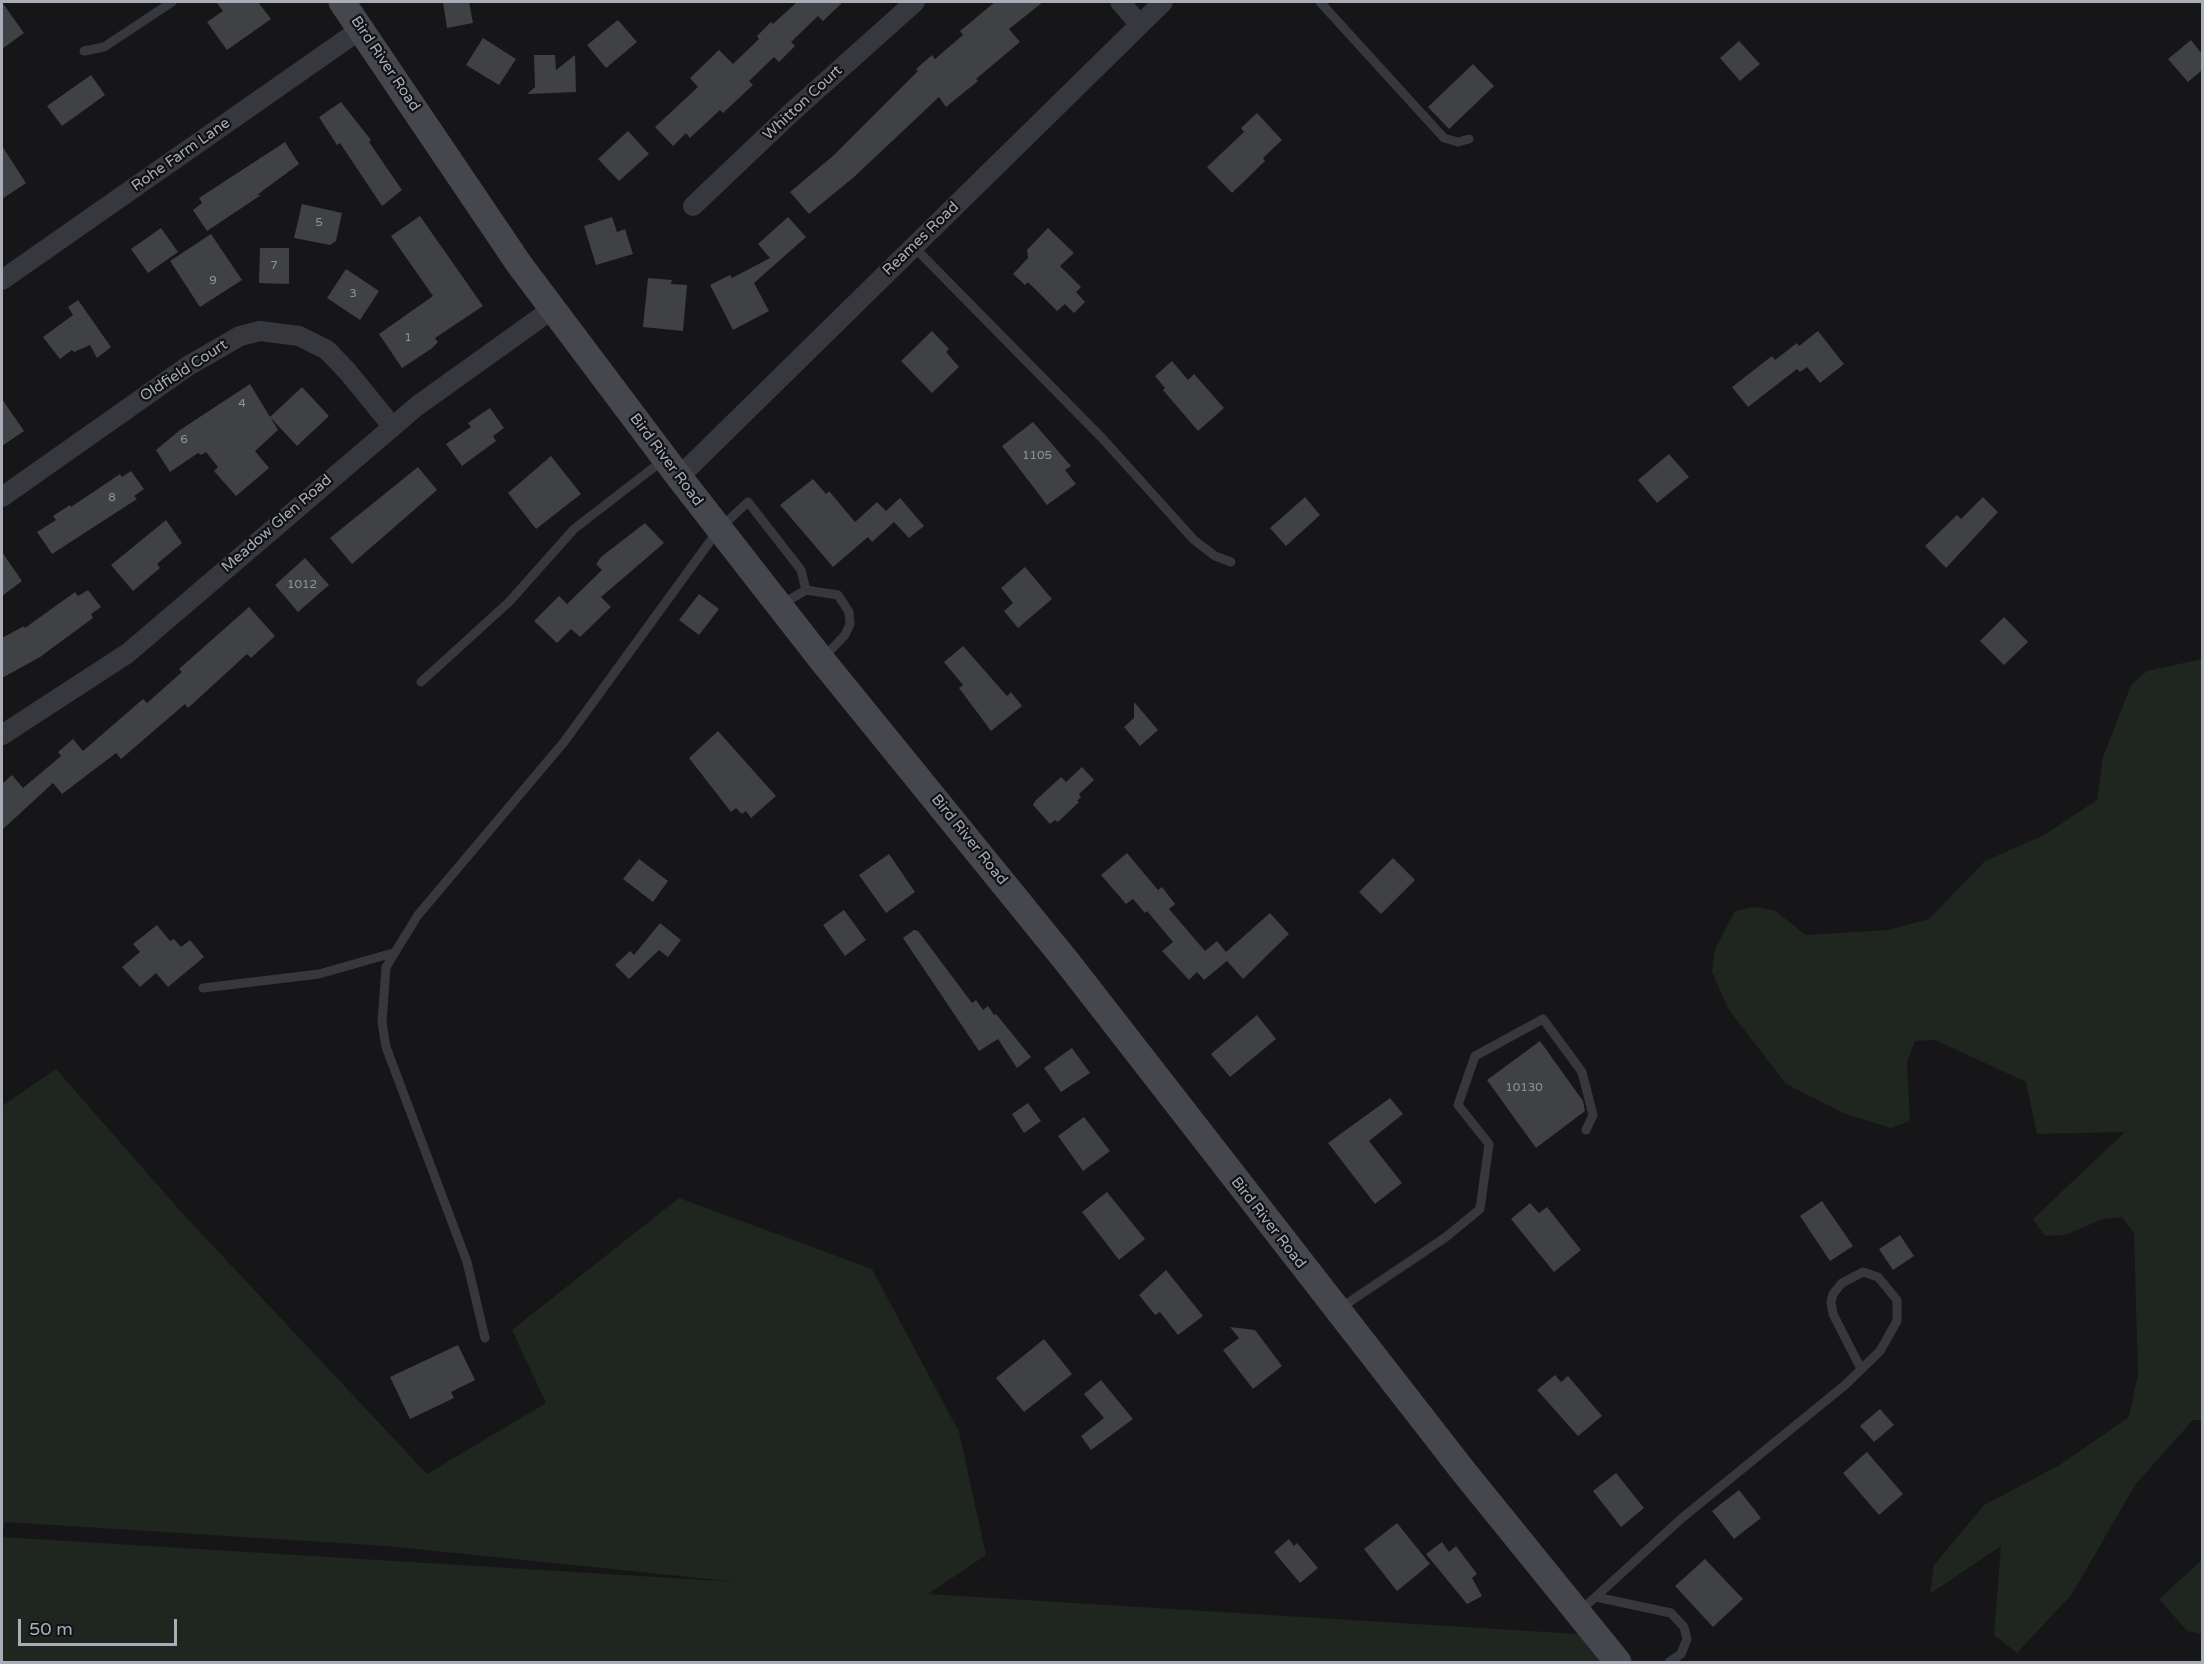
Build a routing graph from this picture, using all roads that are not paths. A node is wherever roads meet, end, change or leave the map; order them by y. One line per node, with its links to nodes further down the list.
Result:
1 (172, 2): 9 (lane)
2 (342, 2): 8 (street, Bird River Road)
3 (915, 2): 11 (street, Whitton Court)
4 (1120, 2): 7 (street)
5 (1163, 2): 7 (street, Reames Road)
6 (1320, 2): 10 (lane)
7 (1140, 25): 12 (street, Reames Road)
8 (361, 29): 13 (street, Rohe Farm Lane); 14 (street, Bird River Road)
9 (84, 51)
10 (1469, 139)
11 (693, 206)
12 (914, 247): 16 (street, Reames Road); 19 (lane)
13 (2, 280)
14 (551, 310): 15 (street, Meadow Glen Road); 16 (street, Bird River Road)
15 (392, 426): 17 (street, Oldfield Court); 24 (street, Meadow Glen Road)
16 (672, 468): 18 (street, Bird River Road); 23 (lane)
17 (2, 497)
18 (719, 529): 20 (lane); 21 (street, Bird River Road); 25 (lane)
19 (1231, 562)
20 (806, 591): 21 (lane); 22 (lane)
21 (779, 606): 22 (street, Bird River Road)
22 (821, 659): 28 (street, Bird River Road)
23 (421, 681)
24 (2, 735)
25 (393, 953): 26 (lane); 29 (lane)
26 (203, 988)
27 (1586, 1130): 28 (lane)
28 (1337, 1310): 31 (street, Bird River Road)
29 (485, 1338)
30 (1860, 1367): 30 (lane); 31 (lane)
31 (1586, 1605): 32 (street, Bird River Road); 33 (lane)
32 (1618, 1662)
33 (1670, 1662)

